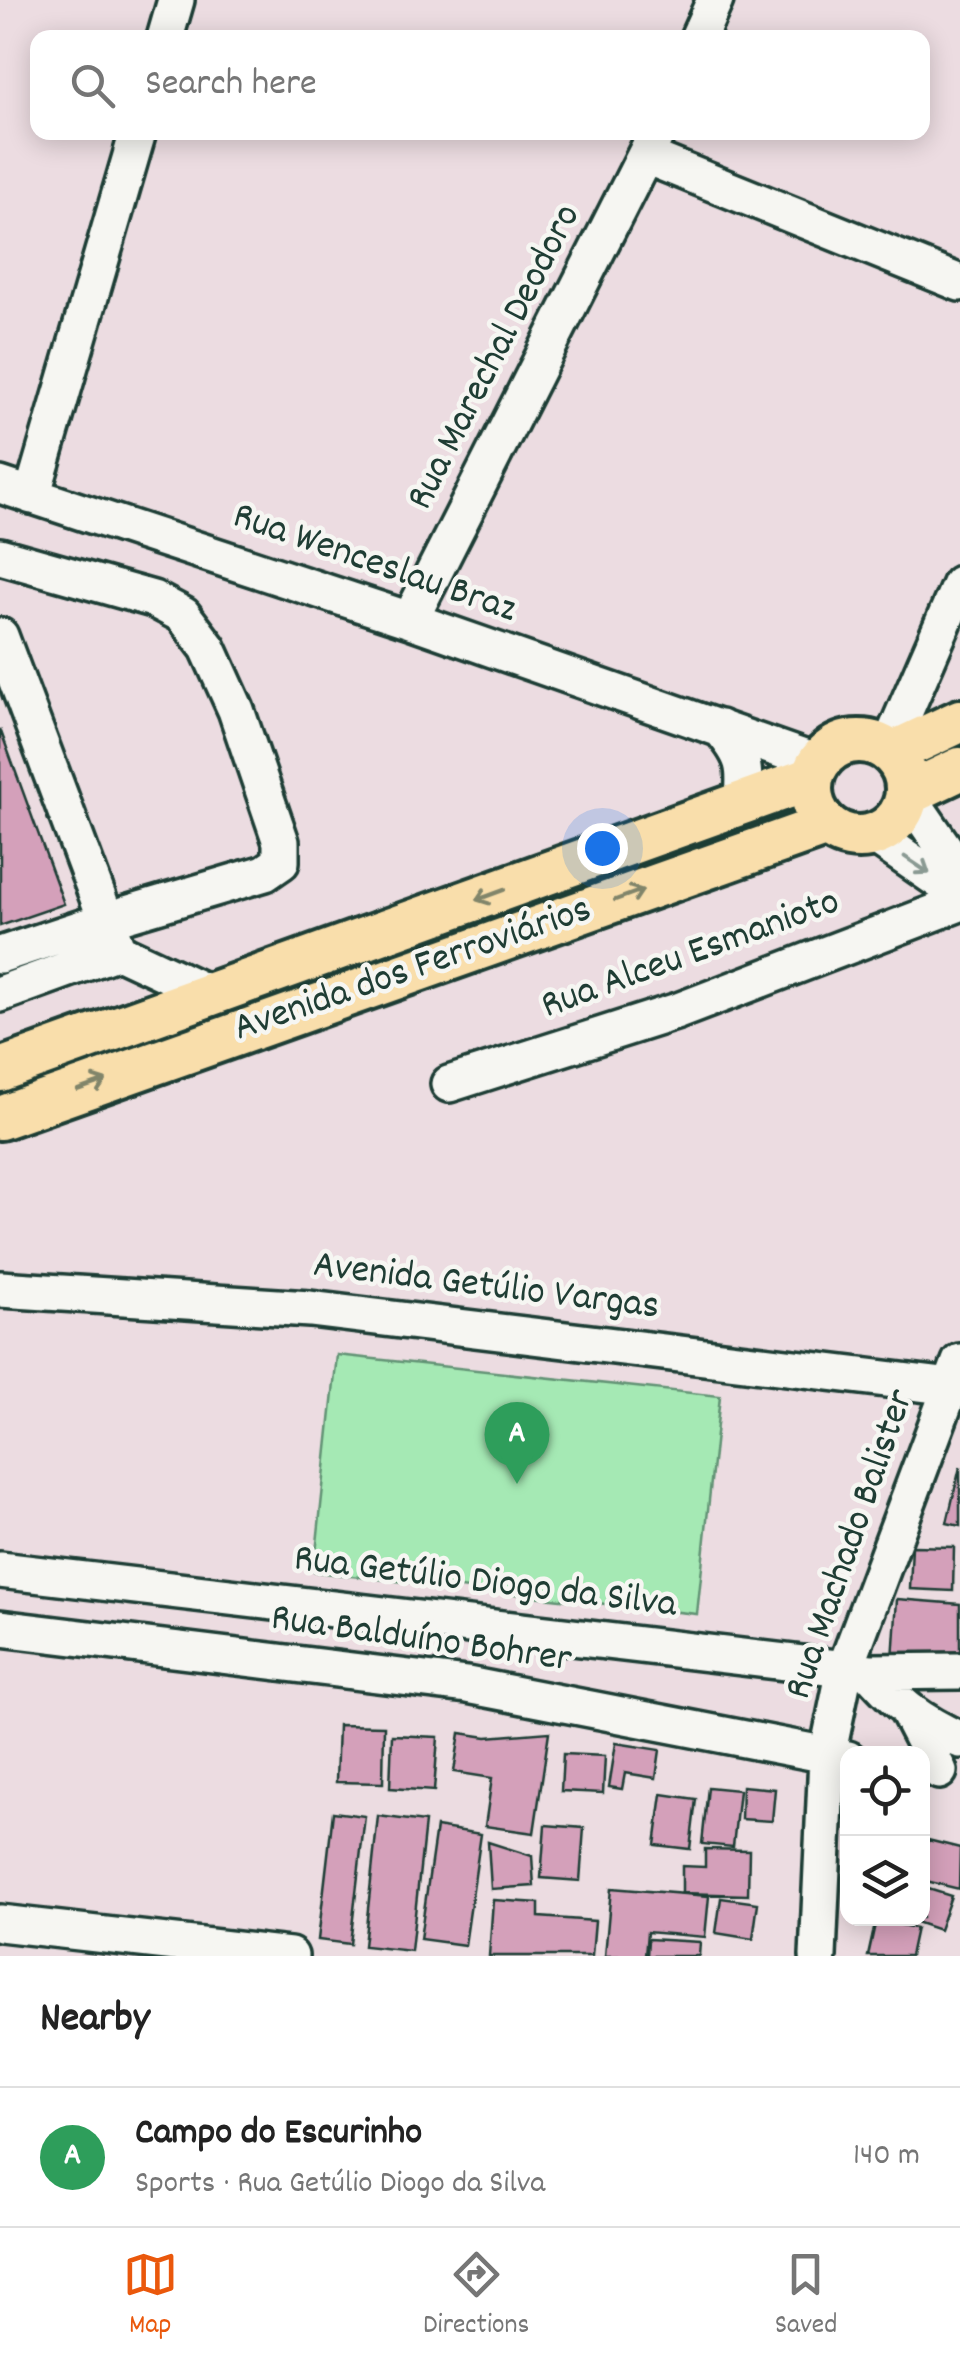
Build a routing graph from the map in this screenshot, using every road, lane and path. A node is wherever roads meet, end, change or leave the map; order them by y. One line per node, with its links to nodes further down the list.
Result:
1 (176, 0): 3 (street)
2 (715, 0): 4 (street)
3 (168, 30)
4 (702, 30)
5 (135, 140): 8 (street)
6 (652, 144): 7 (street); 11 (street, Rua Marechal Deodoro)
7 (960, 283)
8 (16, 491): 11 (street, Rua Wenceslau Braz)
9 (0, 556): 24 (street)
10 (960, 584): 15 (street)
11 (410, 620): 14 (street, Rua Wenceslau Braz)
12 (0, 636): 24 (street)
13 (960, 721): 15 (main road)
14 (720, 728): 16 (street, Rua Wenceslau Braz); 19 (street)
15 (890, 752): 16 (main road); 18 (main road)
16 (815, 770): 19 (main road, Avenida dos Ferroviários); 20 (main road)
17 (960, 770): 18 (main road)
18 (907, 794): 21 (main road); 22 (street)
19 (742, 804): 27 (main road, Avenida dos Ferroviários, one-way to 27)
20 (826, 825): 21 (main road); 30 (main road, Avenida dos Ferroviários, one-way to 20)
21 (874, 835): 23 (street, one-way to 23)
22 (960, 872)
23 (960, 899): 29 (street, Rua Alceu Esmanioto)
24 (112, 936): 25 (street); 26 (street); 27 (street)
25 (0, 955)
26 (0, 994)
27 (212, 995): 28 (main road, Avenida dos Ferroviários)
28 (0, 1070)
29 (449, 1084)
30 (0, 1118)
31 (0, 1289): 32 (street, Avenida Getúlio Vargas)
32 (957, 1379): 35 (street, Rua Machado Balister)
33 (0, 1570): 35 (street, Rua Getúlio Diogo da Silva)
34 (0, 1628): 39 (street, Rua Balduíno Bohrer)
35 (857, 1670): 36 (street, Rua Getúlio Diogo da Silva); 37 (street); 39 (street, Rua Machado Balister)
36 (960, 1672)
37 (908, 1711): 38 (street); 40 (street)
38 (960, 1740)
39 (837, 1758): 44 (street, Rua Machado Balister)
40 (940, 1774)
41 (0, 1924): 42 (street)
42 (146, 1948): 43 (street)
43 (290, 1956)
44 (818, 1956)

